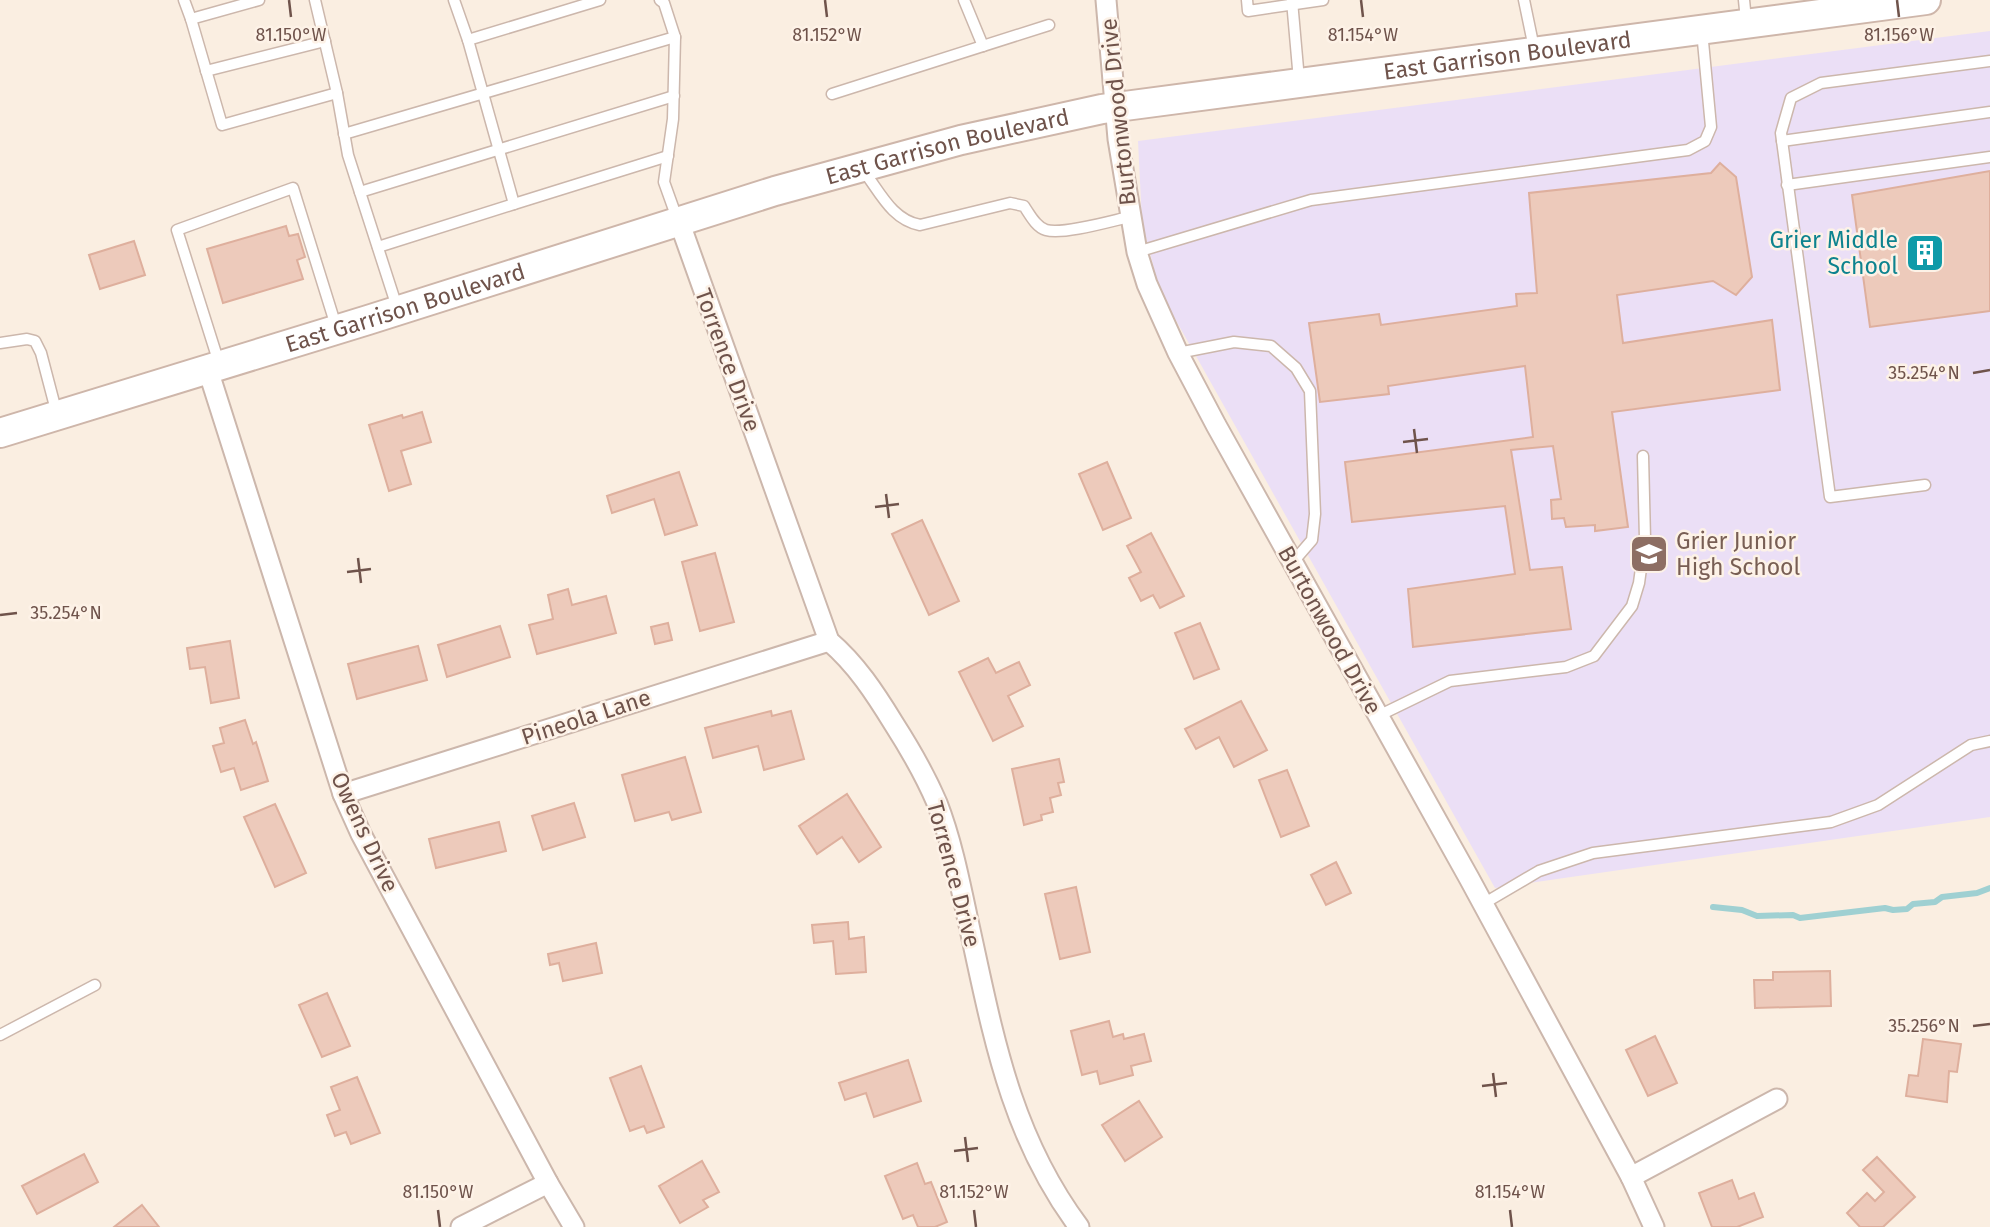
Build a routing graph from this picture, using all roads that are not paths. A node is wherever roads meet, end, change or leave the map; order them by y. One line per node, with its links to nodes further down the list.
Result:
1 (184, 0): 15 (lane)
2 (259, 0): 15 (lane)
3 (316, 0): 20 (lane)
4 (454, 0): 19 (lane)
5 (600, 0): 19 (lane)
6 (660, 0): 18 (lane)
7 (964, 0): 21 (lane)
8 (1106, 0): 30 (street, Burtonwood Drive)
9 (1247, 0): 13 (lane)
10 (1324, 0): 13 (lane)
11 (1524, 0): 22 (lane)
12 (1926, 0): 14 (main road, East Garrison Boulevard)
13 (1292, 3): 25 (lane)
14 (1745, 12): 17 (main road, East Garrison Boulevard)
15 (191, 19): 24 (lane)
16 (1049, 25): 21 (lane)
17 (1702, 30): 22 (main road, East Garrison Boulevard); 44 (lane)
18 (675, 37): 27 (lane); 29 (lane)
19 (468, 40): 27 (lane)
20 (325, 41): 24 (lane); 26 (lane)
21 (983, 46): 28 (lane)
22 (1535, 52): 25 (main road, East Garrison Boulevard)
23 (1990, 61): 33 (lane)
24 (206, 71): 26 (lane)
25 (1300, 84): 30 (main road, East Garrison Boulevard)
26 (337, 93): 32 (lane)
27 (483, 94): 32 (lane); 34 (lane)
28 (832, 94)
29 (674, 96): 34 (lane); 35 (lane)
30 (1117, 108): 37 (main road, East Garrison Boulevard); 41 (street, Burtonwood Drive)
31 (1990, 112): 33 (lane)
32 (344, 134): 39 (lane)
33 (1782, 141): 38 (lane)
34 (499, 150): 39 (lane); 40 (lane)
35 (668, 156): 40 (lane); 42 (lane)
36 (1990, 157): 38 (lane)
37 (861, 167): 41 (lane); 42 (main road, East Garrison Boulevard)
38 (1787, 186): 53 (lane)
39 (360, 192): 43 (lane)
40 (514, 204): 43 (lane)
41 (1129, 217): 44 (street, Burtonwood Drive)
42 (679, 221): 45 (main road, East Garrison Boulevard); 55 (street, Torrence Drive)
43 (378, 247): 45 (lane)
44 (1137, 252): 48 (street, Burtonwood Drive)
45 (398, 311): 46 (main road, East Garrison Boulevard)
46 (337, 330): 49 (main road, East Garrison Boulevard); 49 (lane)
47 (0, 343): 50 (lane)
48 (1178, 353): 54 (street, Burtonwood Drive); 54 (lane)
49 (214, 368): 50 (main road, East Garrison Boulevard); 58 (street, Owens Drive)
50 (58, 415): 51 (main road, East Garrison Boulevard)
51 (0, 433)
52 (1643, 456): 56 (lane)
53 (1925, 485)
54 (1293, 562): 56 (street, Burtonwood Drive)
55 (829, 641): 58 (street, Pineola Lane); 67 (street, Torrence Drive)
56 (1378, 716): 59 (street, Burtonwood Drive)
57 (1990, 741): 59 (lane)
58 (343, 794): 64 (street, Owens Drive)
59 (1483, 904): 63 (street, Burtonwood Drive)
60 (95, 985): 61 (lane)
61 (0, 1035)
62 (1777, 1099): 63 (street)
63 (1631, 1177): 68 (street, Burtonwood Drive)
64 (548, 1183): 65 (street); 66 (street, Owens Drive)
65 (461, 1227)
66 (575, 1227)
67 (1079, 1227)
68 (1654, 1227)

